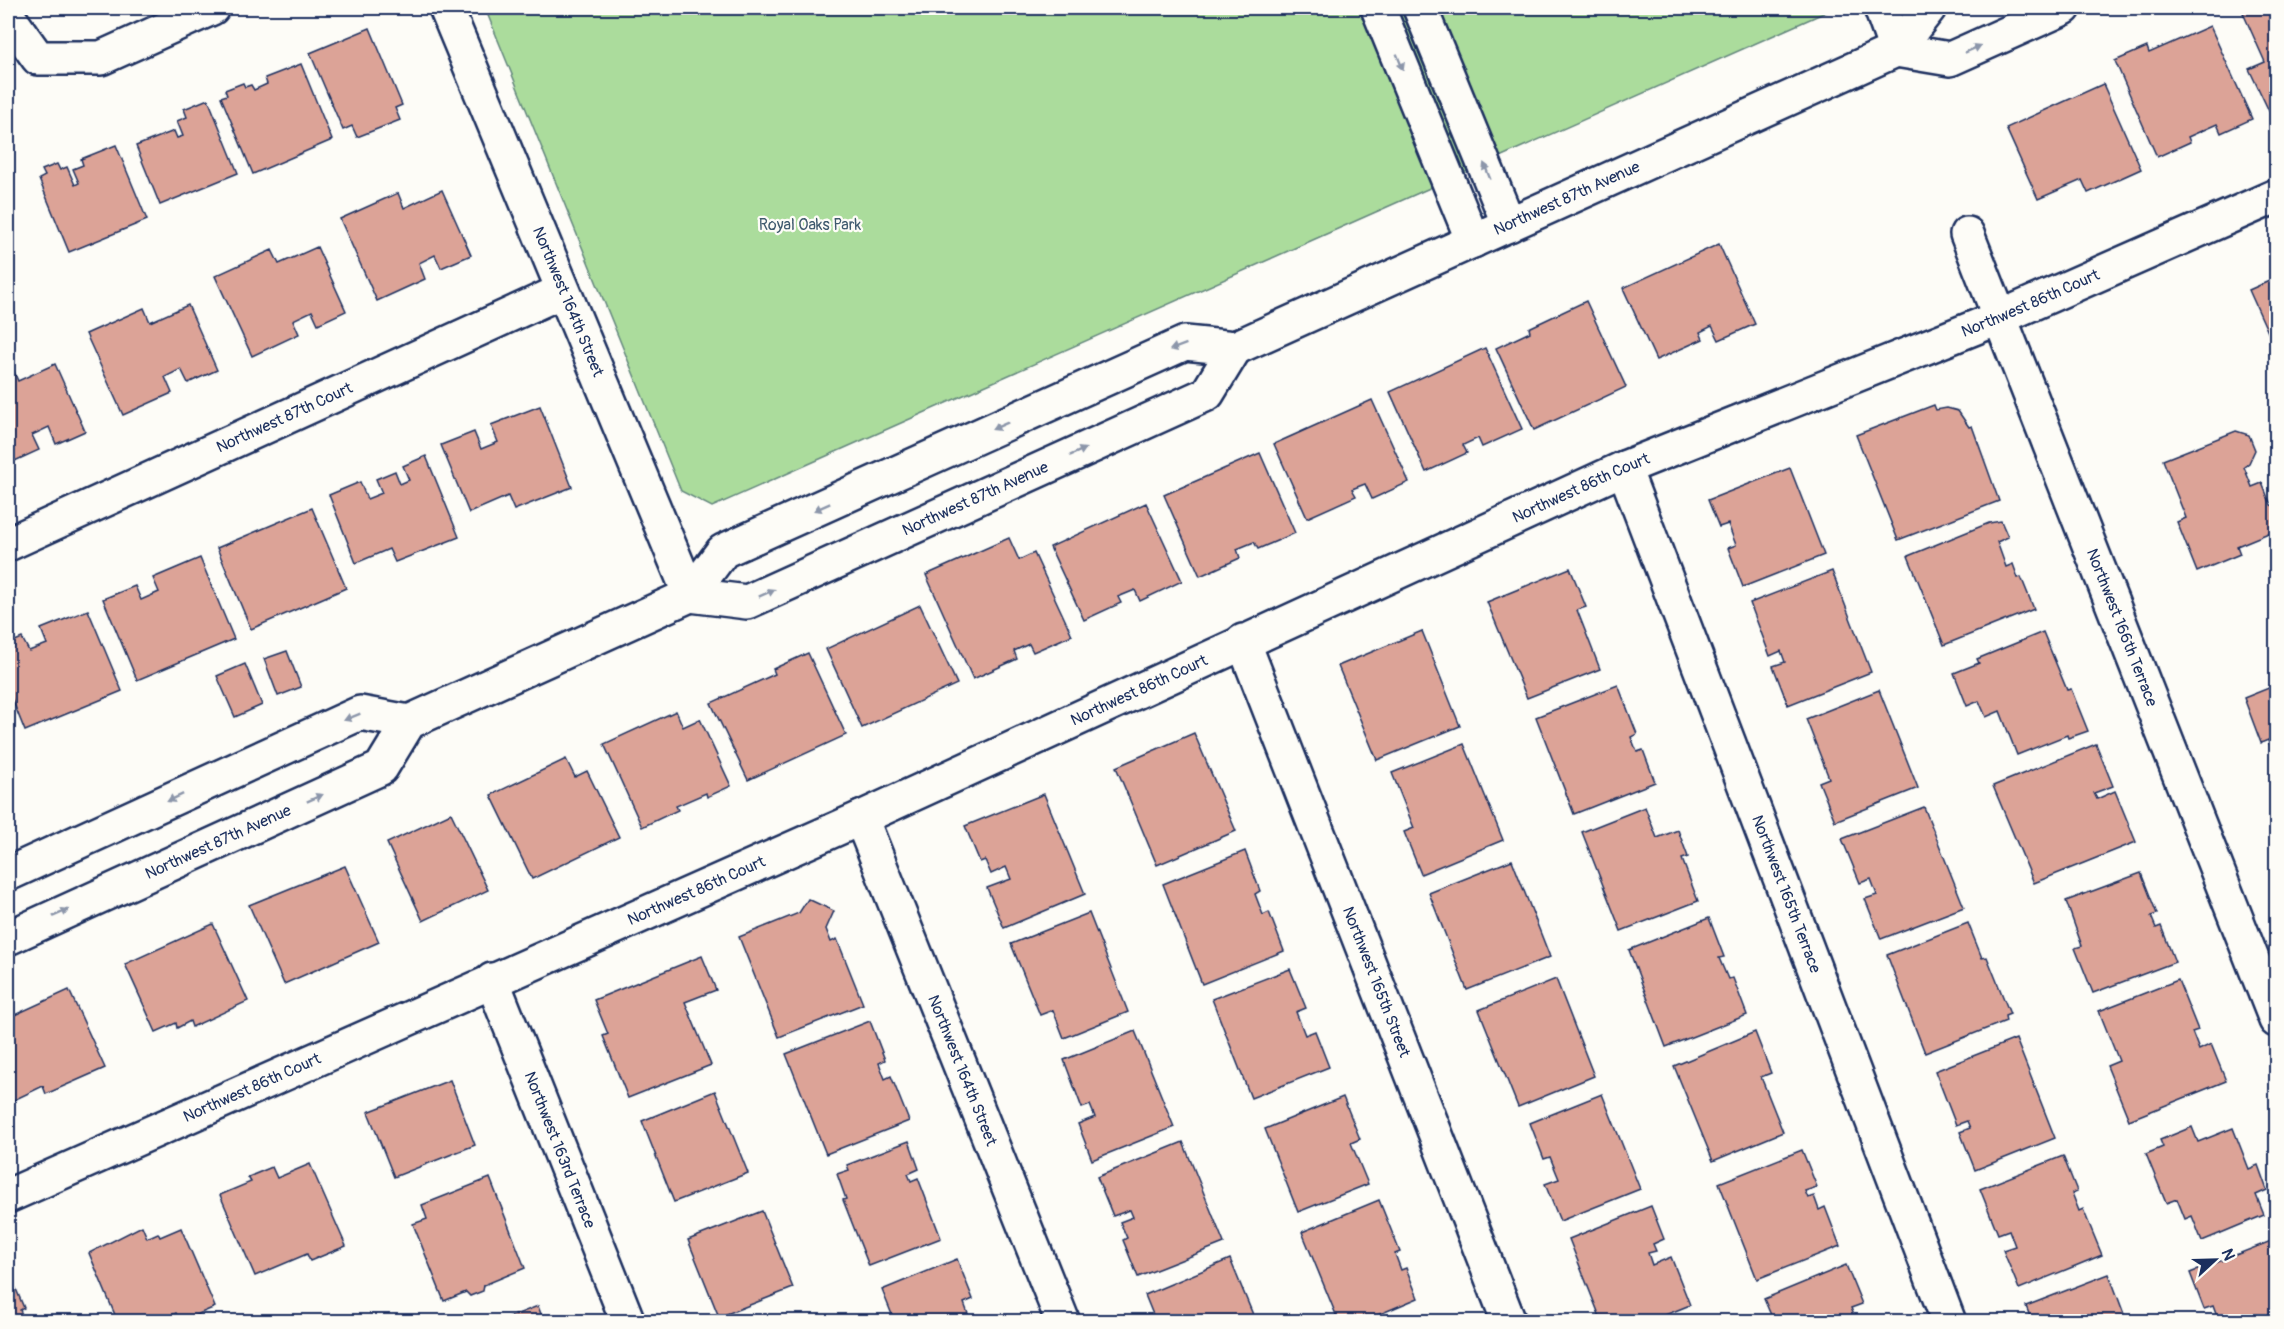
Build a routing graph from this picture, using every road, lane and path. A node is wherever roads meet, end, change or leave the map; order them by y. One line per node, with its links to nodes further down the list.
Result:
1 (212, 8): 8 (street)
2 (446, 8): 16 (street, Northwest 164th Street)
3 (1378, 8): 11 (street, one-way to 11)
4 (1420, 8): 10 (street)
5 (1881, 8): 9 (street)
6 (1929, 8): 9 (street, Northwest 87th Avenue)
7 (2064, 8): 9 (street, one-way to 7)
8 (8, 16)
9 (1896, 50): 13 (street, Northwest 87th Avenue)
10 (1456, 94): 11 (street); 13 (street, one-way to 10)
11 (1419, 109): 15 (street)
12 (2277, 196): 17 (street, Northwest 86th Court)
13 (1509, 225): 15 (street, Northwest 87th Avenue)
14 (1967, 234): 17 (street, Northwest 166th Terrace)
15 (1473, 241): 18 (street, Northwest 87th Avenue)
16 (562, 291): 20 (street, Northwest 87th Court); 21 (street, Northwest 164th Street)
17 (2001, 317): 19 (street, Northwest 86th Court); 28 (street, Northwest 166th Terrace)
18 (1236, 348): 21 (street, Northwest 87th Avenue, one-way to 21); 21 (street, Northwest 87th Avenue, one-way to 18)
19 (1624, 468): 22 (street, Northwest 86th Court); 33 (street, Northwest 165th Terrace)
20 (8, 544)
21 (690, 595): 23 (street, Northwest 87th Avenue)
22 (1243, 641): 24 (street, Northwest 86th Court); 32 (street, Northwest 165th Street)
23 (409, 722): 25 (street, one-way to 25); 26 (street, Northwest 87th Avenue, one-way to 23)
24 (861, 818): 27 (street, Northwest 86th Court); 31 (street, Northwest 164th Street)
25 (8, 874)
26 (8, 938)
27 (492, 980): 29 (street, Northwest 86th Court); 30 (street, Northwest 163rd Terrace)
28 (2277, 1020)
29 (8, 1196)
30 (628, 1322)
31 (1063, 1322)
32 (1509, 1322)
33 (1949, 1322)

